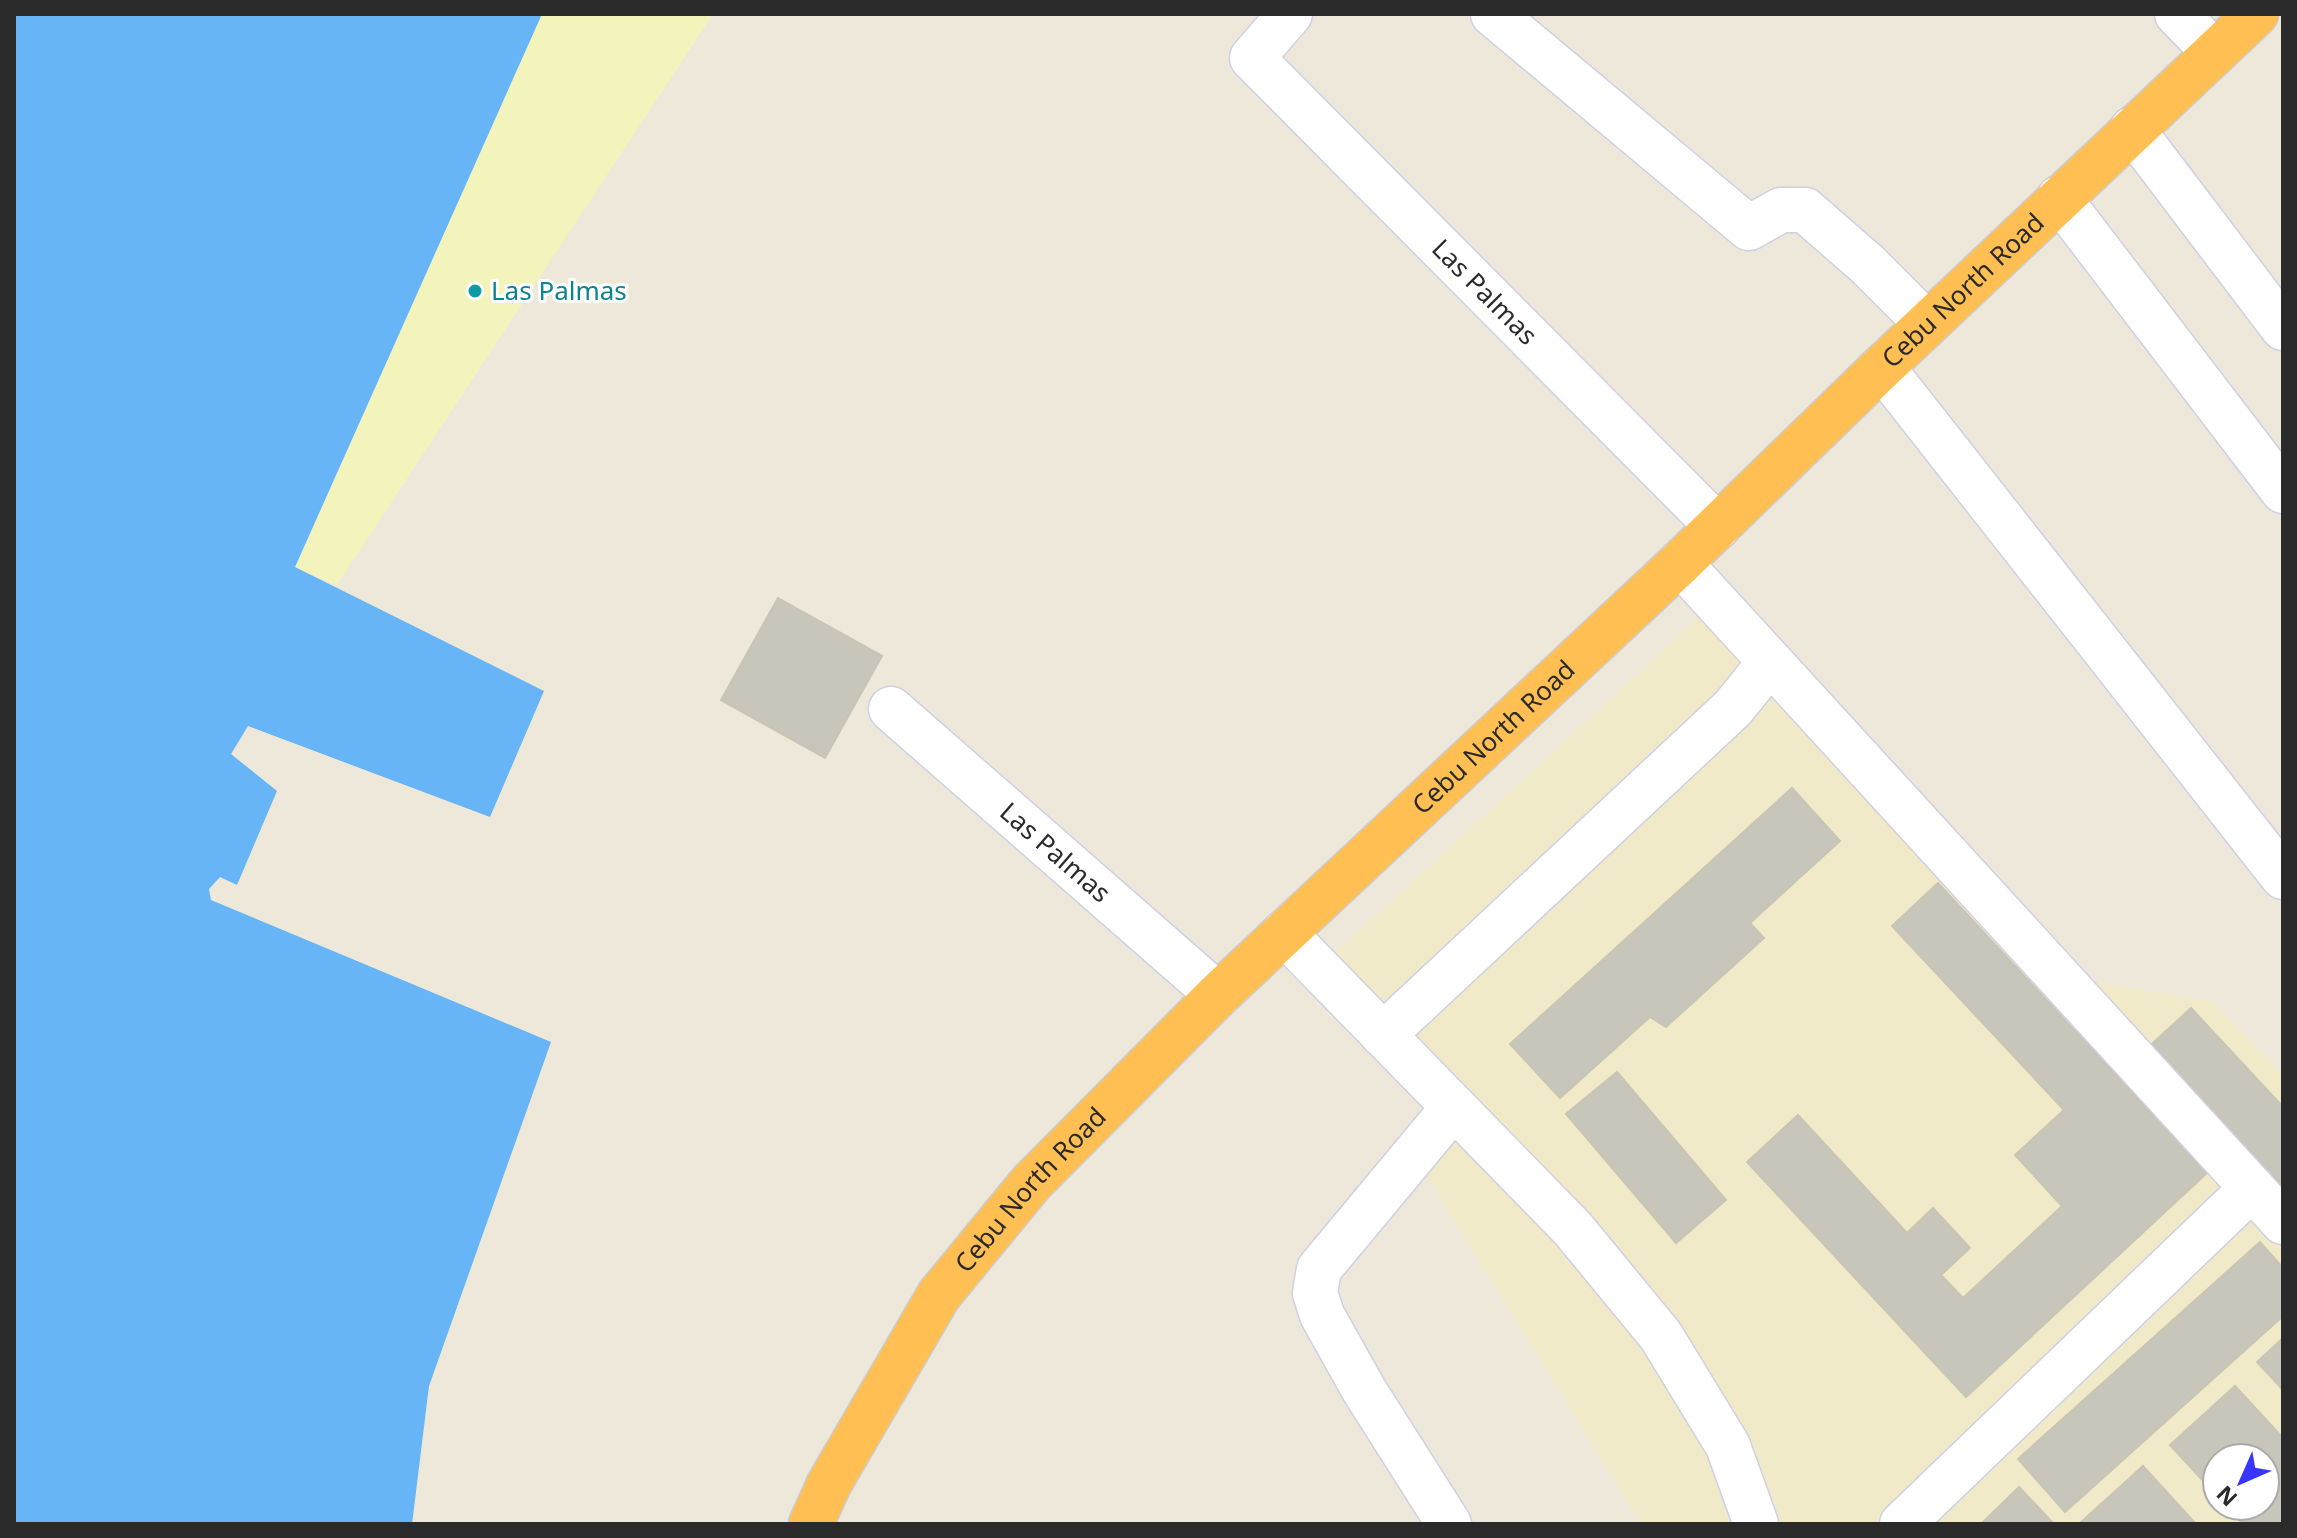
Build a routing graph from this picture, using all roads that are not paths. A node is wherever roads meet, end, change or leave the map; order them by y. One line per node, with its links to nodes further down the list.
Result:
1 (1290, 14): 12 (street, Las Palmas)
2 (1493, 14): 8 (street)
3 (2177, 14): 5 (street)
4 (2256, 14): 5 (highway, Cebu North Road)
5 (2214, 52): 6 (highway, Cebu North Road)
6 (2132, 129): 7 (highway, Cebu North Road); 9 (street)
7 (2059, 198): 8 (highway, Cebu North Road); 11 (street)
8 (1927, 324): 10 (highway, Cebu North Road)
9 (2283, 328)
10 (1882, 367): 12 (highway, Cebu North Road); 16 (street)
11 (2283, 491)
12 (1718, 527): 13 (highway, Cebu North Road)
13 (1680, 563): 14 (street); 17 (highway, Cebu North Road)
14 (1770, 662): 19 (street); 21 (street)
15 (891, 709): 18 (street, Las Palmas)
16 (2283, 877)
17 (1284, 933): 18 (highway, Cebu North Road); 19 (street)
18 (1218, 995): 23 (highway, Cebu North Road)
19 (1383, 1035): 20 (street)
20 (1453, 1108): 24 (street); 25 (street)
21 (2252, 1188): 22 (street); 26 (street)
22 (2283, 1222)
23 (811, 1524)
24 (1449, 1524)
25 (1756, 1524)
26 (1902, 1524)

